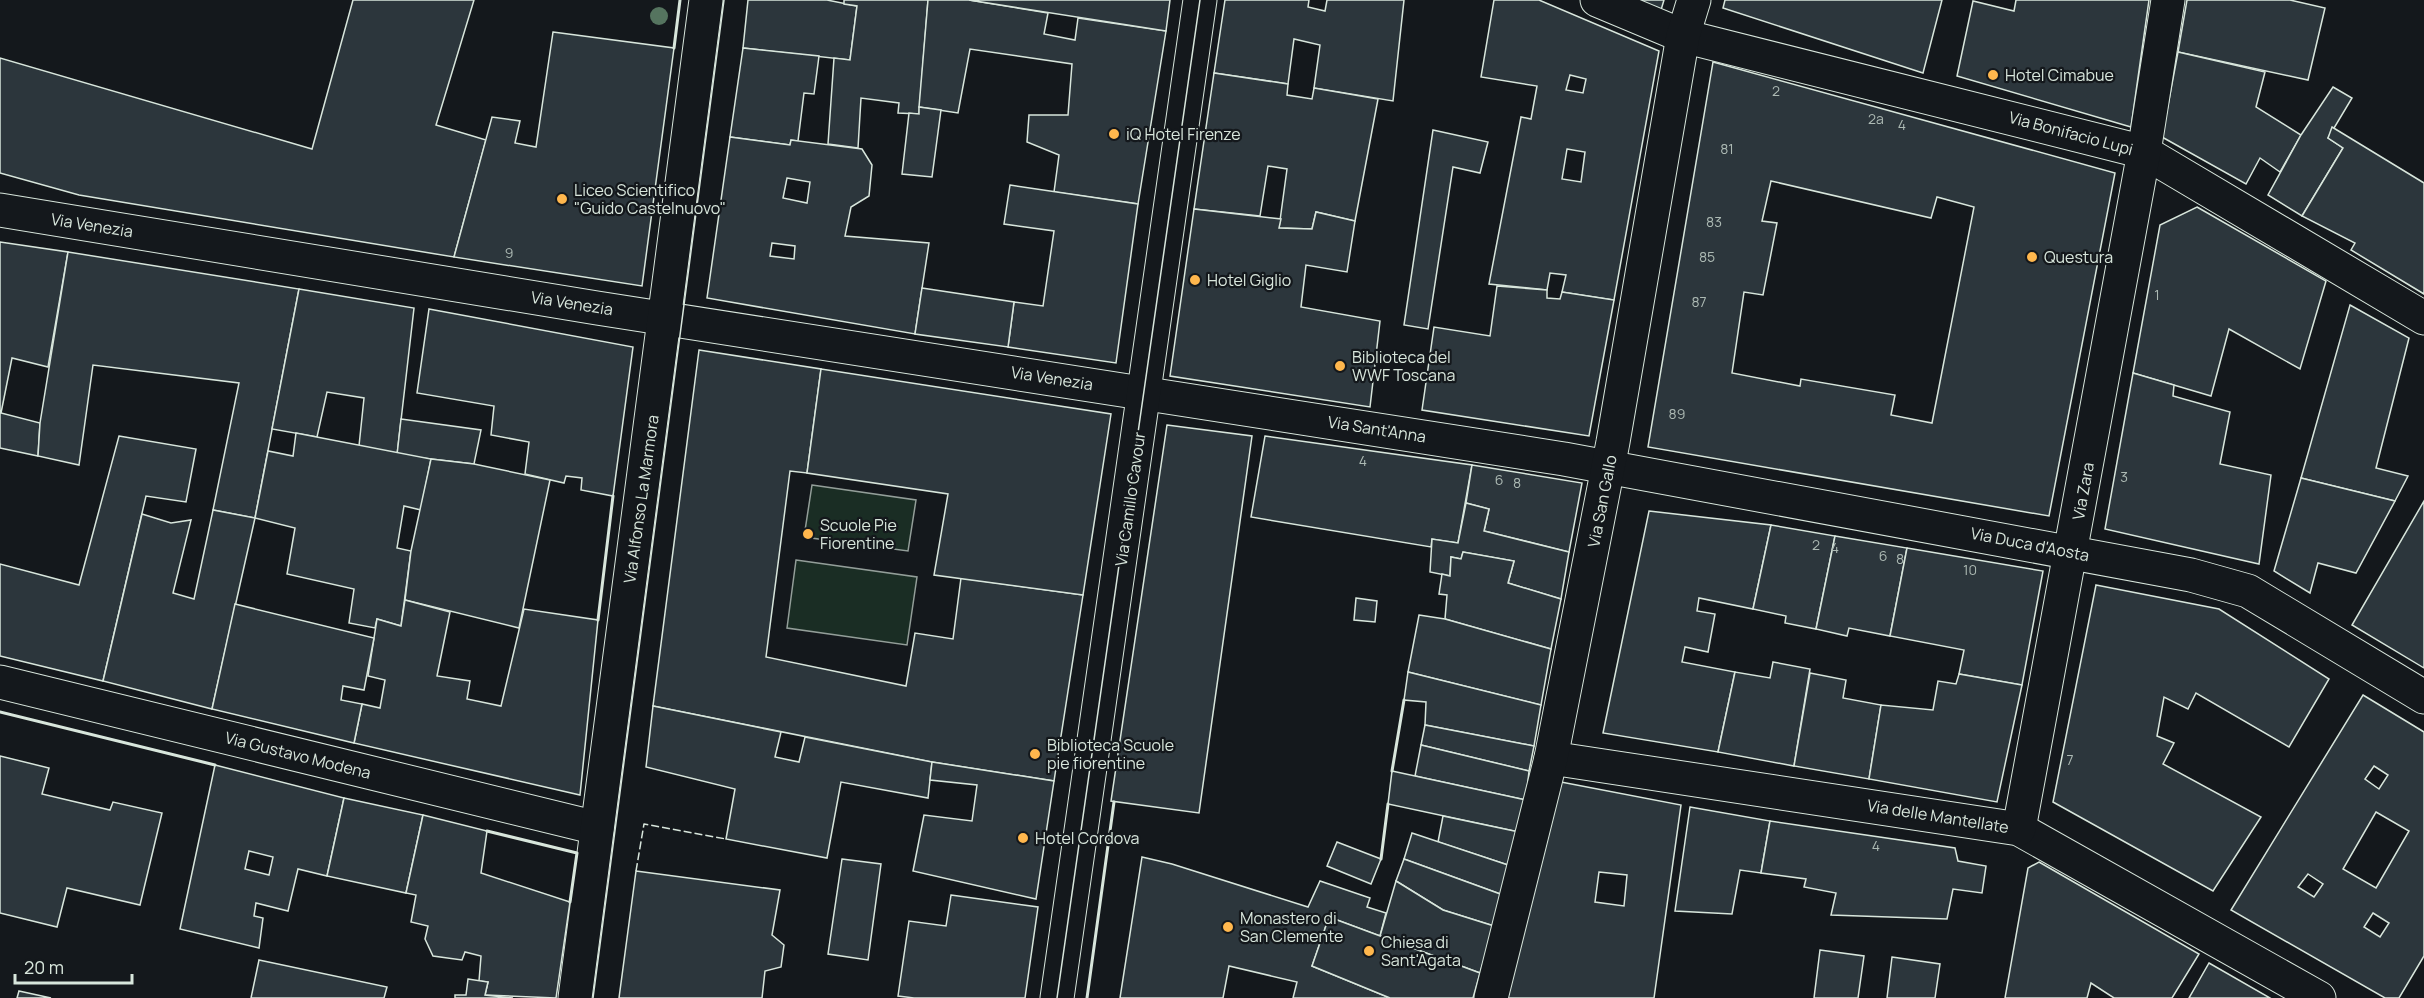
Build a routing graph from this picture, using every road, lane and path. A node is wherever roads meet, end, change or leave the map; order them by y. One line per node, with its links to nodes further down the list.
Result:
1 (706, 0): 9 (street, Via Alfonso La Marmora)
2 (1200, 0): 11 (street, Via Camillo Cavour)
3 (1597, 0): 6 (street, Via Bonifacio Lupi)
4 (1694, 0): 6 (street, Via San Gallo)
5 (2168, 0): 7 (street, Via Zara)
6 (1683, 36): 7 (street, Via Bonifacio Lupi); 12 (street, Via San Gallo)
7 (2145, 152): 10 (street, Via Bonifacio Lupi); 13 (street, Via Zara)
8 (0, 210): 9 (street, Via Venezia)
9 (664, 317): 11 (street, Via Venezia); 17 (street, Via Alfonso La Marmora)
10 (2424, 318)
11 (1145, 393): 12 (street, Via Sant'Anna); 20 (street, Via Camillo Cavour)
12 (1608, 467): 13 (street, Via Duca d'Aosta); 16 (street, Via San Gallo)
13 (2072, 551): 15 (street, Via Duca d'Aosta); 18 (street, Via Zara)
14 (0, 682): 17 (street, Via Gustavo Modena)
15 (2424, 696)
16 (1551, 758): 18 (street, Via delle Mantellate); 21 (street, Via San Gallo)
17 (597, 828): 19 (street, Via Alfonso La Marmora)
18 (2019, 829): 22 (street, Via delle Mantellate)
19 (575, 998)
20 (1057, 998)
21 (1491, 998)
22 (2319, 998)

